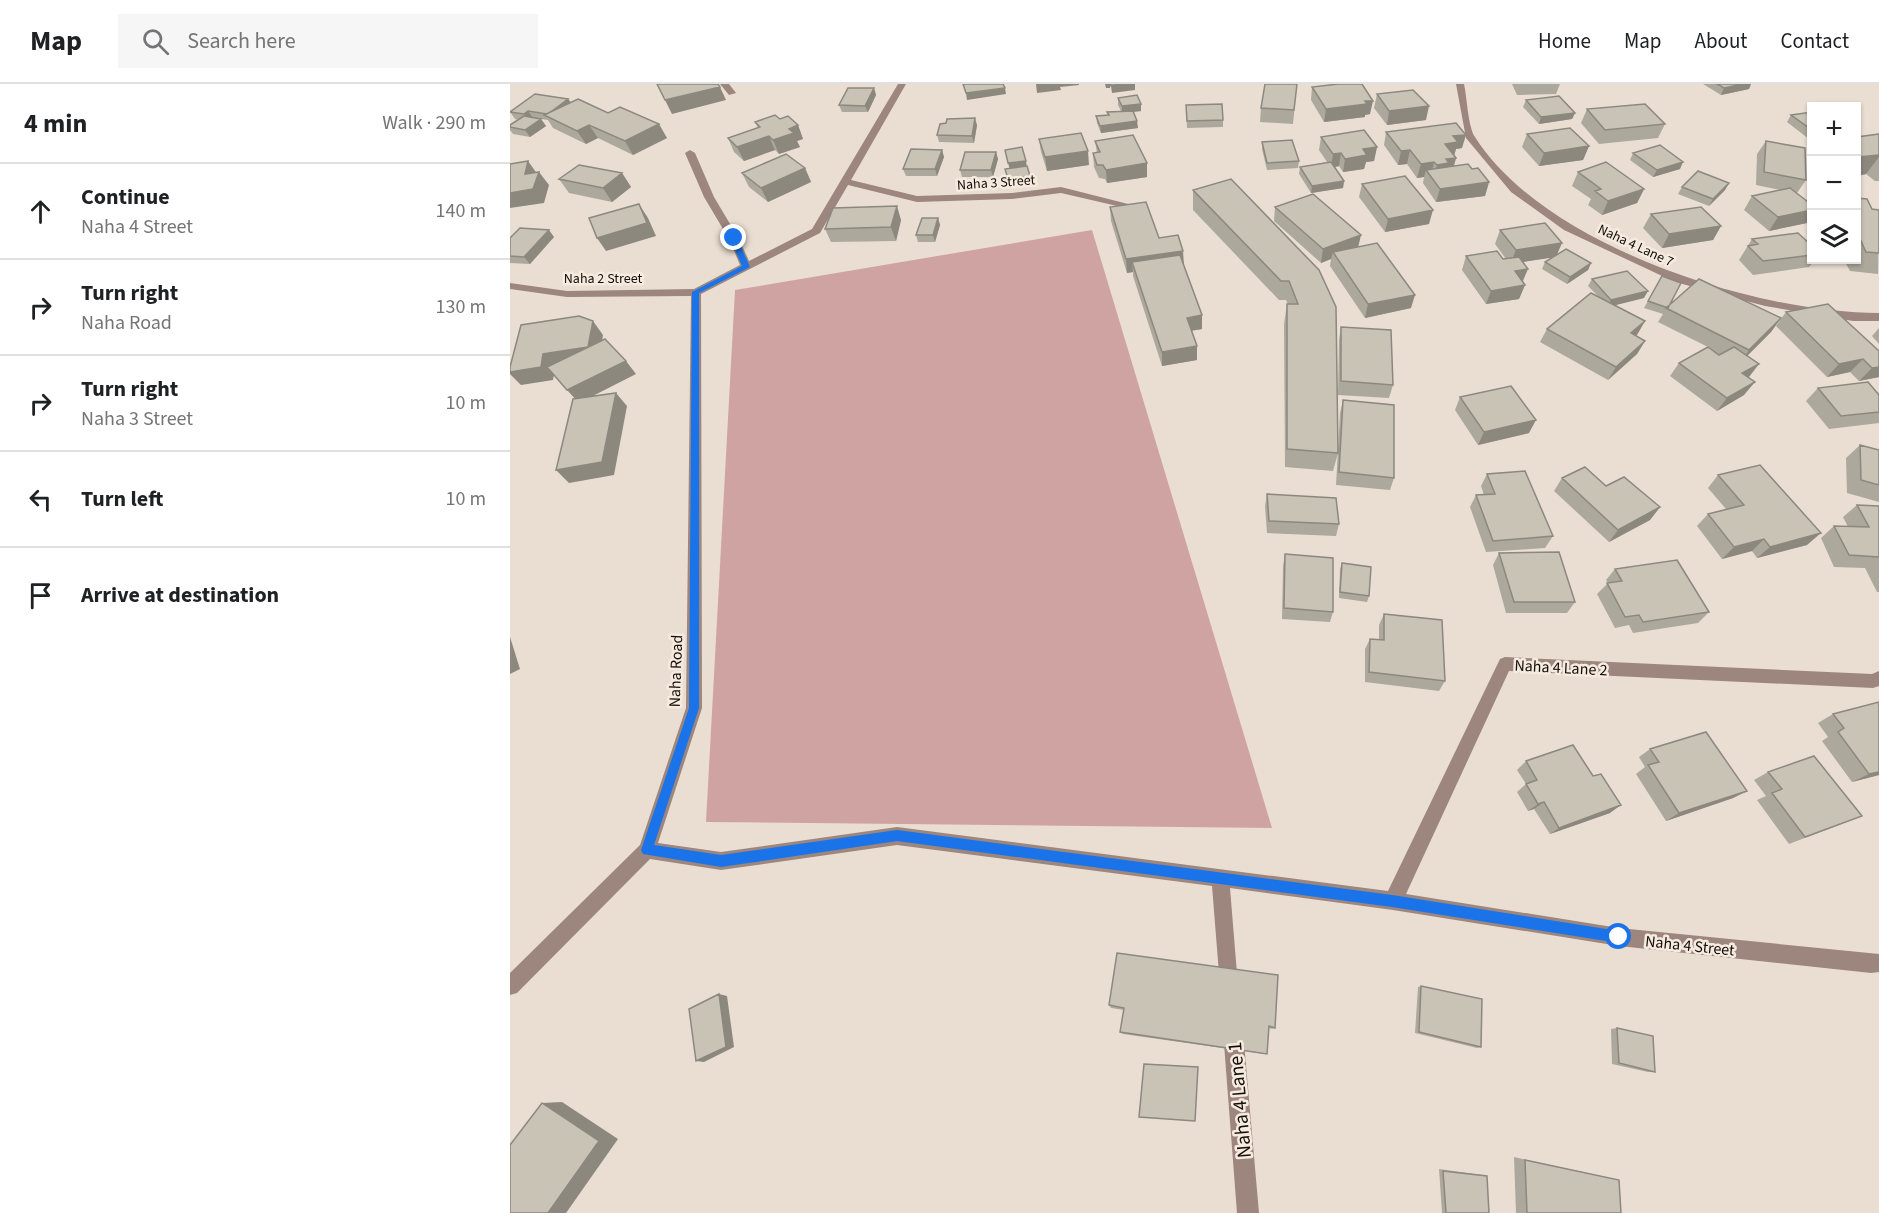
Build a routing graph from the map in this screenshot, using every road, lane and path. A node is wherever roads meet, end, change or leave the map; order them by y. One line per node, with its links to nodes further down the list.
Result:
1 (724, 84): 4 (street)
2 (902, 84): 6 (street)
3 (1460, 84): 11 (street, Naha 4 Lane 7)
4 (732, 93)
5 (690, 153): 8 (street)
6 (845, 181): 7 (street, Naha 3 Street); 8 (street)
7 (1149, 211)
8 (746, 267): 10 (street)
9 (510, 285): 10 (street, Naha 2 Street)
10 (696, 292): 13 (street, Naha Road)
11 (1879, 317)
12 (1879, 678): 15 (street, Naha 4 Lane 2)
13 (647, 850): 14 (street, Naha 4 Street); 17 (street, Naha Road)
14 (1220, 878): 15 (street, Naha 4 Street); 18 (street, Naha 4 Lane 1)
15 (1392, 901): 16 (street, Naha 4 Street)
16 (1879, 963)
17 (510, 986)
18 (1248, 1213)

